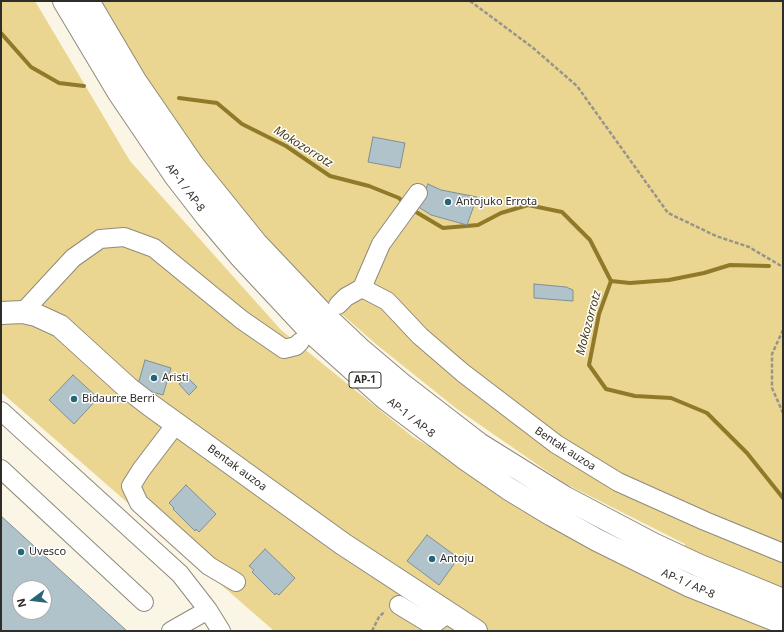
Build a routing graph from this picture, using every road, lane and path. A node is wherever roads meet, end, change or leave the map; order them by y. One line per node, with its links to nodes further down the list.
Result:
1 (64, 1): 23 (main road, AP-1 / AP-8 / AP-1)
2 (88, 1): 18 (main road, AP-1 / AP-8 / AP-1)
3 (470, 1): 5 (path)
4 (418, 193): 6 (street)
5 (783, 267)
6 (362, 288): 7 (street); 16 (street, Bentak auzoa)
7 (338, 305)
8 (23, 312): 9 (main road, Bentak auzoa); 11 (street); 14 (main road, Bentak auzoa)
9 (1, 313)
10 (783, 330): 13 (path)
11 (300, 342)
12 (1, 411): 21 (street)
13 (783, 413)
14 (176, 424): 17 (street); 22 (main road, Bentak auzoa)
15 (1, 469): 19 (street)
16 (783, 552)
17 (236, 582)
18 (783, 600)
19 (144, 602)
20 (399, 605): 22 (street); 26 (path)
21 (208, 610): 24 (street); 25 (street)
22 (448, 613): 27 (main road, Bentak auzoa)
23 (783, 623)
24 (171, 631)
25 (221, 631)
26 (372, 631)
27 (476, 631)

